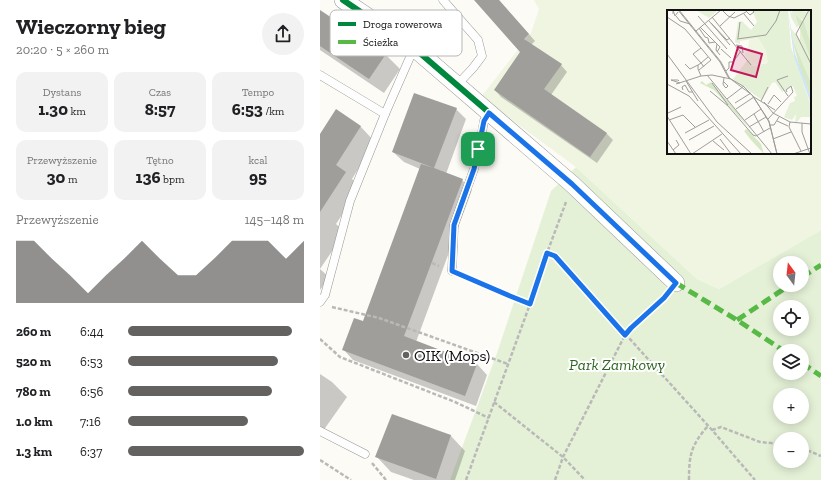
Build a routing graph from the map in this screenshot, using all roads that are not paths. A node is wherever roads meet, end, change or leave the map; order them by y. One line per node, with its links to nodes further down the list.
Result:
1 (343, 0): 3 (street)
2 (443, 0): 4 (lane)
3 (358, 10)
4 (452, 10)
5 (462, 22): 9 (lane)
6 (410, 56): 11 (lane)
7 (423, 56): 9 (street)
8 (321, 78): 11 (lane)
9 (457, 85): 10 (street)
10 (489, 113): 12 (lane); 13 (street)
11 (385, 114): 14 (lane)
12 (452, 271)
13 (676, 283)
14 (324, 304)
15 (320, 431): 16 (lane)
16 (365, 454)

